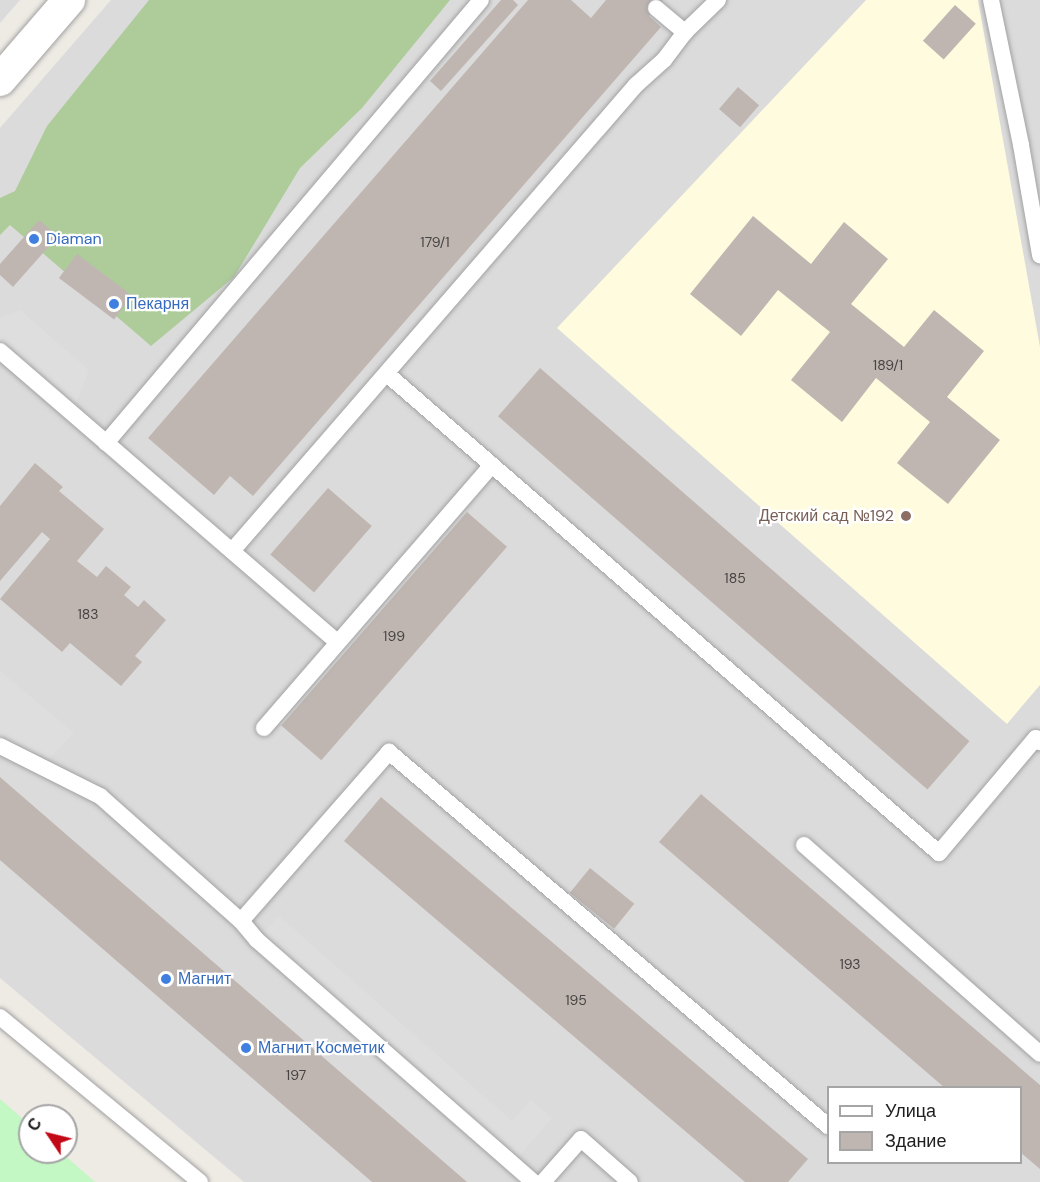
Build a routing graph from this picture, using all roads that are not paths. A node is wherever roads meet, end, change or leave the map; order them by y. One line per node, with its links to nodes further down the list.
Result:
1 (69, 0): 7 (street)
2 (481, 0): 11 (lane)
3 (718, 0): 6 (lane)
4 (991, 0): 8 (lane)
5 (657, 8): 6 (lane)
6 (686, 32): 10 (lane)
7 (0, 80)
8 (1040, 255)
9 (0, 351): 11 (lane)
10 (387, 374): 12 (lane); 13 (lane)
11 (106, 443): 13 (lane)
12 (492, 465): 14 (lane); 16 (lane)
13 (232, 551): 14 (lane)
14 (337, 642): 15 (lane)
15 (264, 728)
16 (1038, 737)
17 (0, 746): 19 (lane)
18 (804, 845): 21 (lane)
19 (241, 921): 22 (lane); 24 (lane)
20 (0, 1017): 23 (lane)
21 (1040, 1054)
22 (827, 1125)
23 (200, 1182)
24 (533, 1182)
25 (543, 1182): 26 (lane)
26 (630, 1182)

